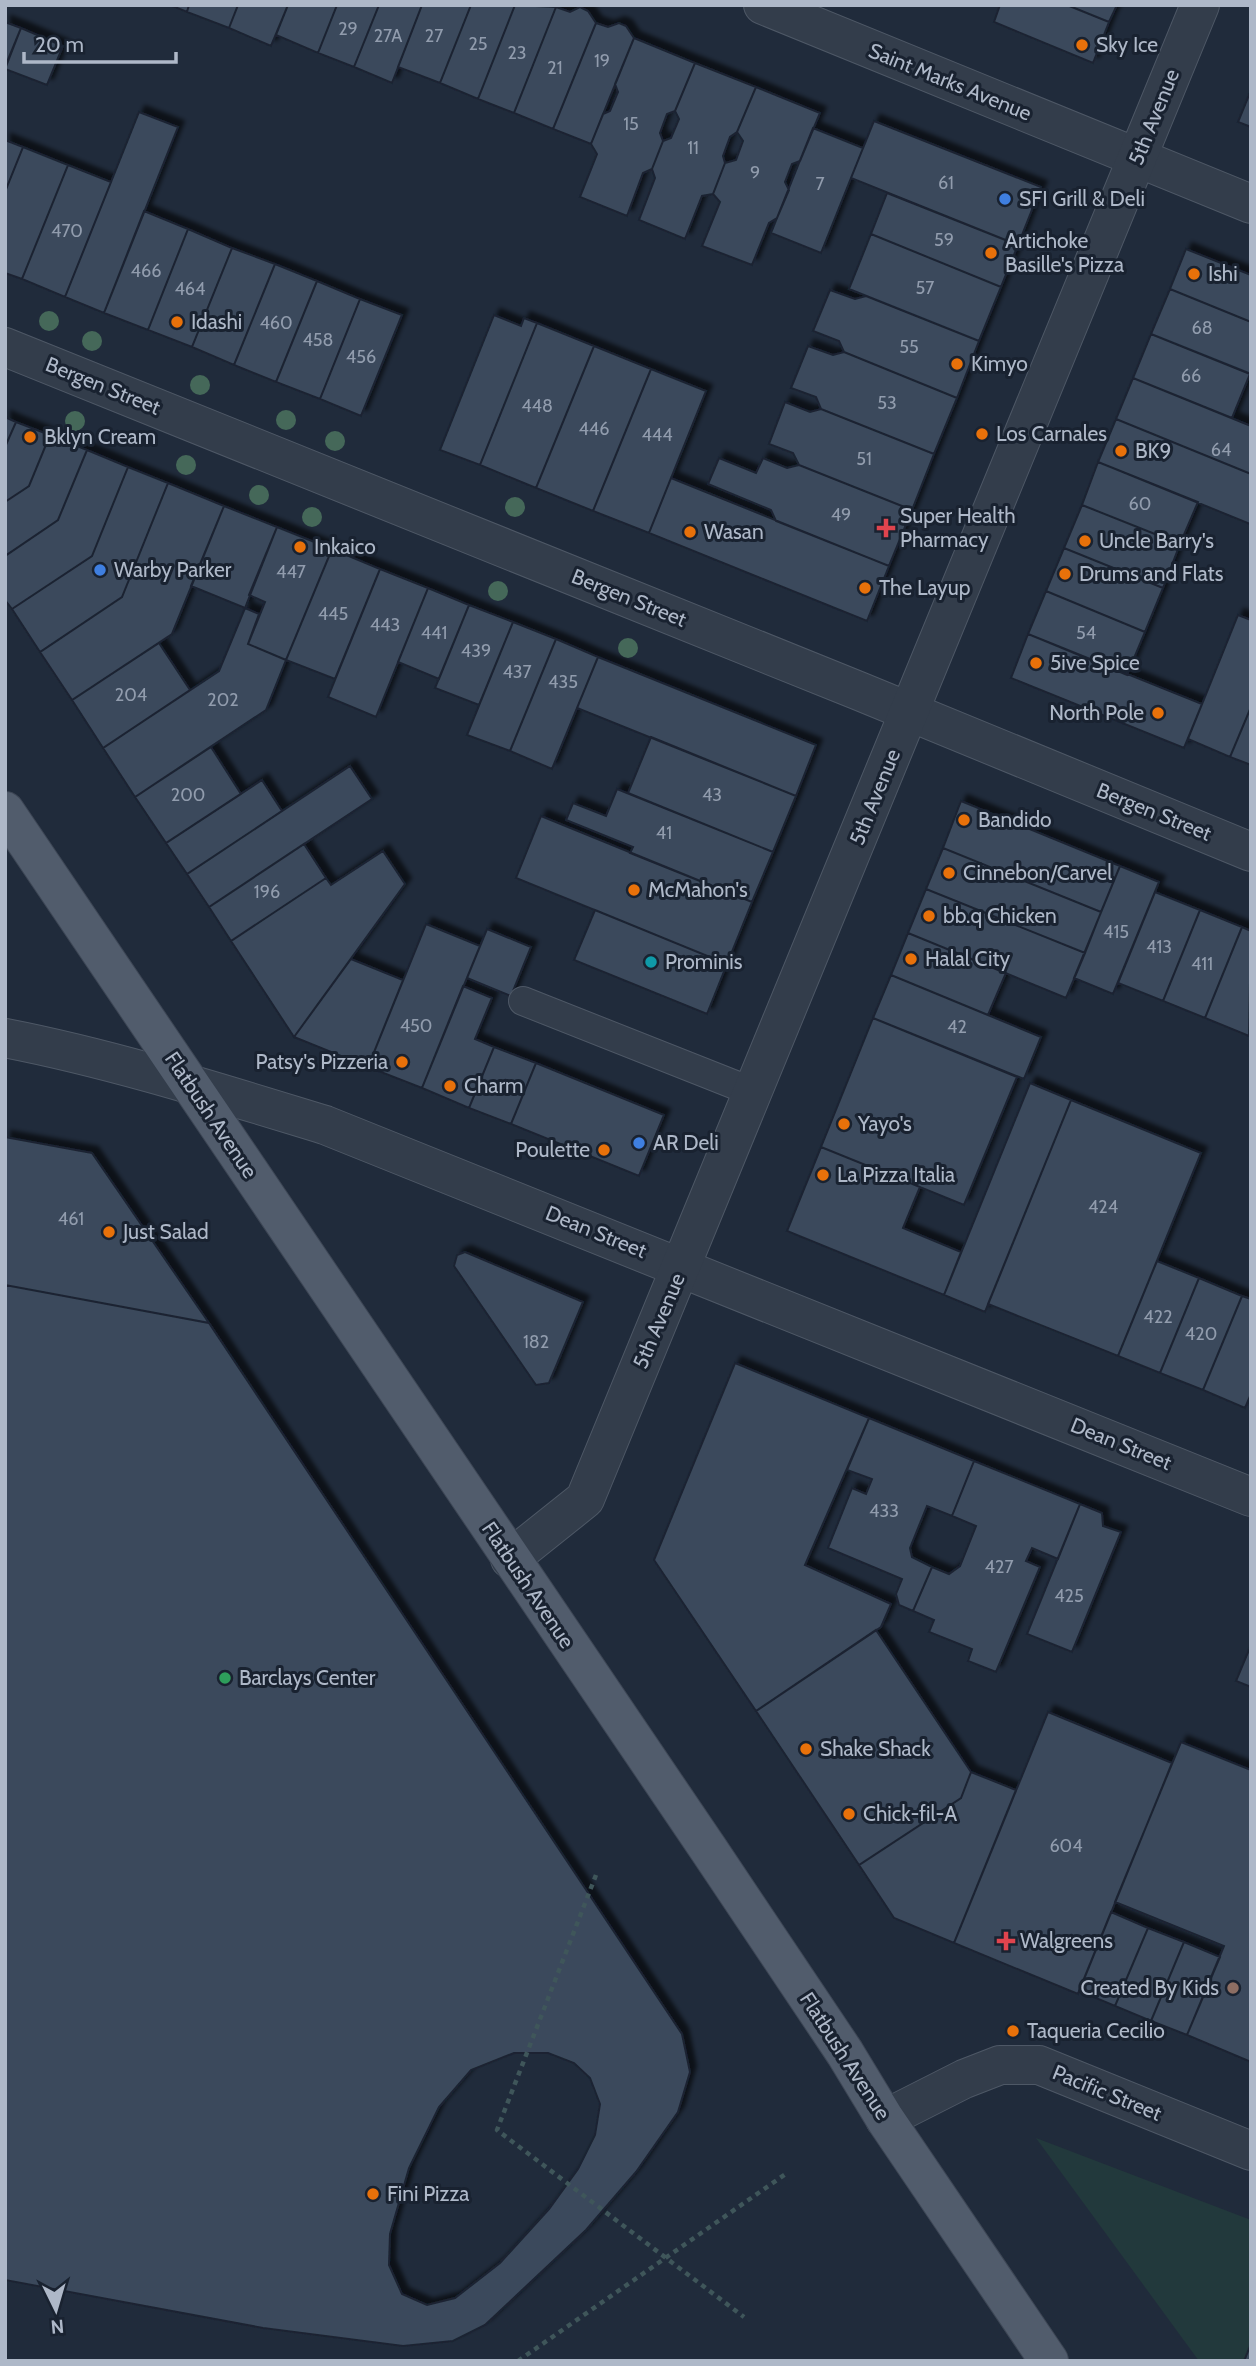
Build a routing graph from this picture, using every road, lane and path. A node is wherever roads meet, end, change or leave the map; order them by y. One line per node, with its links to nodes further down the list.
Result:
1 (762, 5): 3 (street, Saint Marks Avenue)
2 (1200, 5): 3 (street, 5th Avenue)
3 (1137, 158): 4 (street, Saint Marks Avenue); 6 (street, 5th Avenue)
4 (1251, 204)
5 (5, 347): 6 (street, Bergen Street)
6 (910, 711): 8 (street, Bergen Street); 12 (street, 5th Avenue)
7 (5, 811): 11 (main road, Flatbush Avenue)
8 (1251, 852)
9 (523, 1001): 12 (lane)
10 (5, 1038): 11 (street, Dean Street)
11 (191, 1085): 13 (street, Dean Street); 15 (main road, Flatbush Avenue)
12 (753, 1092): 13 (street, 5th Avenue)
13 (681, 1267): 14 (street, Dean Street); 15 (street, 5th Avenue)
14 (1251, 1497)
15 (510, 1559): 17 (main road, Flatbush Avenue)
16 (596, 1875): 20 (path)
17 (885, 2119): 18 (street, Pacific Street); 23 (main road, Flatbush Avenue)
18 (1251, 2151)
19 (787, 2173): 20 (path)
20 (665, 2258): 21 (path); 22 (path)
21 (744, 2317)
22 (518, 2361)
23 (1049, 2361)

